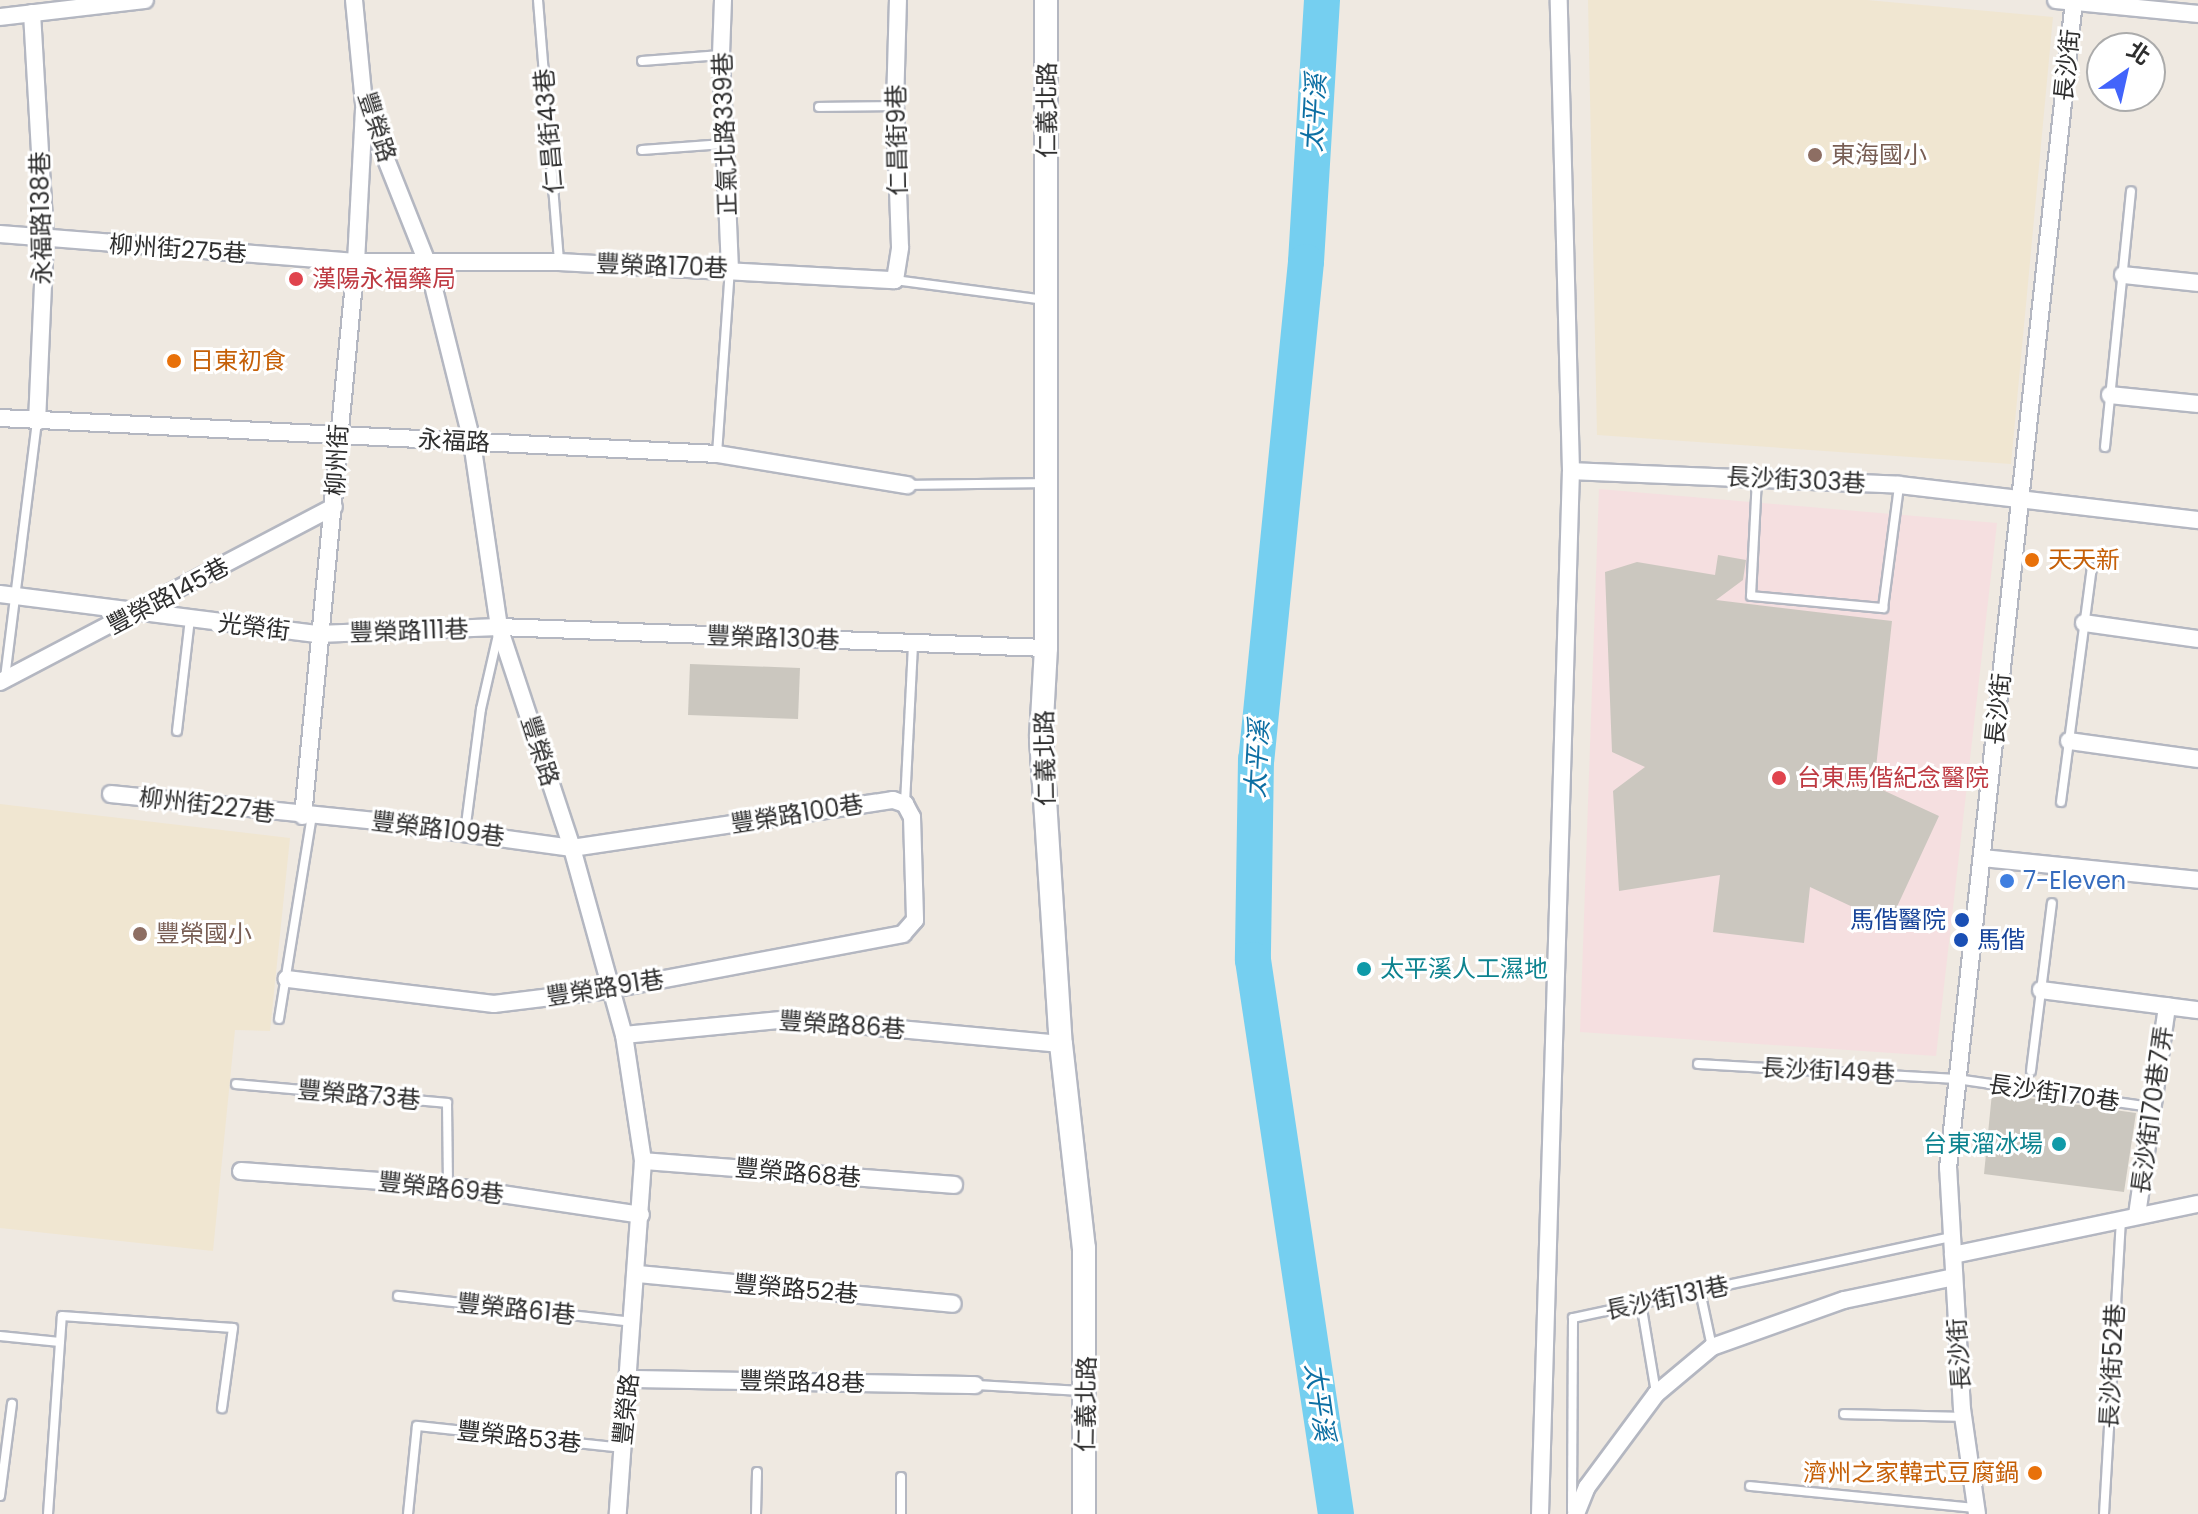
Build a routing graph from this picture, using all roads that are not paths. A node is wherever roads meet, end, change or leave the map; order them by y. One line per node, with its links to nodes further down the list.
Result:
1 (145, 0): 10 (street)
2 (354, 0): 16 (street, 豐榮路)
3 (538, 0): 25 (lane, 仁昌街43巷)
4 (723, 0): 14 (street, 正氣北路339巷)
5 (898, 0): 17 (street, 仁昌街9巷)
6 (1046, 0): 31 (street, 仁義北路)
7 (1559, 0): 40 (street)
8 (2056, 0): 9 (street)
9 (2074, 1): 12 (street); 45 (street, 長沙街)
10 (78, 4): 11 (street)
11 (32, 13): 13 (street); 23 (street, 永福路138巷)
12 (2198, 14)
13 (0, 17)
14 (721, 55): 15 (lane); 19 (street, 正氣北路339巷)
15 (642, 61)
16 (364, 104): 24 (street, 柳州街); 26 (street, 豐榮路)
17 (895, 106): 18 (lane); 29 (street, 仁昌街9巷)
18 (819, 107)
19 (724, 144): 20 (lane); 27 (street, 正氣北路339巷)
20 (642, 150)
21 (2131, 191): 28 (lane)
22 (0, 234): 23 (street, 柳州街275巷)
23 (45, 239): 24 (street, 柳州街275巷); 35 (street, 永福路138巷)
24 (356, 262): 26 (street, 柳州街275巷); 36 (street, 柳州街)
25 (559, 262): 26 (street, 豐榮路170巷); 27 (street, 豐榮路170巷)
26 (428, 265): 37 (street, 豐榮路)
27 (730, 268): 29 (street, 豐榮路170巷); 39 (lane)
28 (2123, 275): 30 (street); 32 (lane)
29 (895, 280): 31 (lane)
30 (2198, 283)
31 (1046, 300): 42 (street, 仁義北路)
32 (2110, 395): 33 (street); 38 (lane)
33 (2198, 404)
34 (0, 418): 35 (street, 永福路)
35 (37, 422): 36 (street, 永福路); 49 (lane)
36 (338, 435): 37 (street, 永福路); 46 (street, 柳州街)
37 (472, 442): 39 (street, 永福路); 53 (street, 豐榮路)
38 (2105, 447)
39 (717, 454): 43 (street, 永福路)
40 (1571, 471): 41 (street, 長沙街303巷); 124 (street)
41 (1757, 477): 44 (street, 長沙街303巷); 44 (lane)
42 (1046, 483): 43 (lane); 57 (street, 仁義北路)
43 (907, 485)
44 (1899, 485): 45 (street, 長沙街303巷)
45 (2021, 497): 47 (street, 長沙街303巷); 68 (street, 長沙街)
46 (334, 507): 50 (street, 豐榮路145巷); 54 (street, 柳州街)
47 (2198, 520)
48 (2092, 568): 52 (lane)
49 (7, 594): 50 (street, 光榮街); 58 (lane)
50 (139, 613): 51 (street, 光榮街); 58 (street, 豐榮路145巷)
51 (190, 619): 54 (street, 光榮街); 59 (lane)
52 (2084, 623): 55 (street); 60 (lane)
53 (499, 627): 54 (street, 豐榮路111巷); 56 (street, 豐榮路130巷); 66 (lane); 67 (street, 豐榮路)
54 (318, 634): 65 (street, 柳州街)
55 (2198, 639)
56 (913, 643): 57 (street, 豐榮路130巷); 64 (lane)
57 (1046, 648): 78 (street, 仁義北路)
58 (3, 680)
59 (177, 731)
60 (2069, 741): 61 (street); 63 (lane)
61 (2198, 759)
62 (111, 794): 65 (street, 柳州街227巷)
63 (2061, 802)
64 (905, 804): 67 (street, 豐榮路100巷); 72 (street, 豐榮路91巷)
65 (307, 816): 66 (street, 豐榮路109巷); 71 (lane)
66 (465, 832): 67 (street, 豐榮路109巷)
67 (572, 848): 72 (street, 豐榮路)
68 (1983, 858): 69 (street); 81 (street, 長沙街)
69 (2198, 880)
70 (2052, 903): 73 (lane)
71 (286, 979): 72 (street, 豐榮路91巷); 76 (lane)
72 (608, 990): 77 (street, 豐榮路)
73 (2041, 990): 74 (street); 80 (lane)
74 (2167, 1006): 75 (street); 83 (street, 長沙街170巷7弄)
75 (2198, 1010)
76 (279, 1019)
77 (624, 1035): 78 (street, 豐榮路86巷); 84 (street, 豐榮路)
78 (1061, 1044): 105 (street, 仁義北路)
79 (1698, 1064): 81 (lane, 長沙街149巷)
80 (2031, 1071)
81 (1957, 1079): 83 (lane, 長沙街170巷); 91 (street, 長沙街)
82 (236, 1084): 87 (lane, 豐榮路73巷)
83 (2152, 1107): 90 (street, 長沙街170巷7弄)
84 (643, 1161): 86 (street, 豐榮路68巷); 89 (street, 豐榮路)
85 (241, 1171): 87 (street, 豐榮路69巷)
86 (954, 1185)
87 (448, 1186): 89 (street, 豐榮路69巷)
88 (2198, 1204): 90 (street)
89 (641, 1215): 93 (street, 豐榮路)
90 (2129, 1216): 92 (street); 126 (lane, 長沙街52巷)
91 (1952, 1237): 92 (street, 長沙街); 95 (lane, 長沙街131巷)
92 (1953, 1255): 94 (street, 長沙街)
93 (638, 1274): 98 (street, 豐榮路52巷); 99 (street, 豐榮路)
94 (1954, 1277): 102 (street); 110 (street, 長沙街)
95 (1700, 1291): 97 (lane, 長沙街131巷); 102 (lane)
96 (398, 1296): 99 (lane, 豐榮路61巷)
97 (1641, 1303): 106 (lane); 125 (lane, 長沙街131巷)
98 (953, 1304)
99 (634, 1322): 103 (street, 豐榮路)
100 (0, 1336): 101 (lane)
101 (60, 1342): 108 (lane); 118 (lane)
102 (1712, 1347): 106 (street)
103 (629, 1379): 104 (street, 豐榮路48巷); 111 (street, 豐榮路)
104 (975, 1385): 105 (lane)
105 (1087, 1391): 123 (street, 仁義北路)
106 (1656, 1394): 125 (street)
107 (12, 1404): 113 (lane)
108 (222, 1408)
109 (1844, 1414): 110 (lane)
110 (1963, 1417): 117 (street, 長沙街)
111 (622, 1448): 119 (lane, 豐榮路53巷); 120 (street, 豐榮路)
112 (757, 1472): 121 (lane)
113 (2, 1476): 116 (lane)
114 (901, 1477): 122 (lane)
115 (1750, 1486): 117 (lane)
116 (0, 1496)
117 (1977, 1511)
118 (48, 1514)
119 (408, 1514)
120 (618, 1514)
121 (756, 1514)
122 (901, 1514)
123 (1084, 1514)
124 (1540, 1514)
125 (1574, 1514)
126 (2104, 1514)

